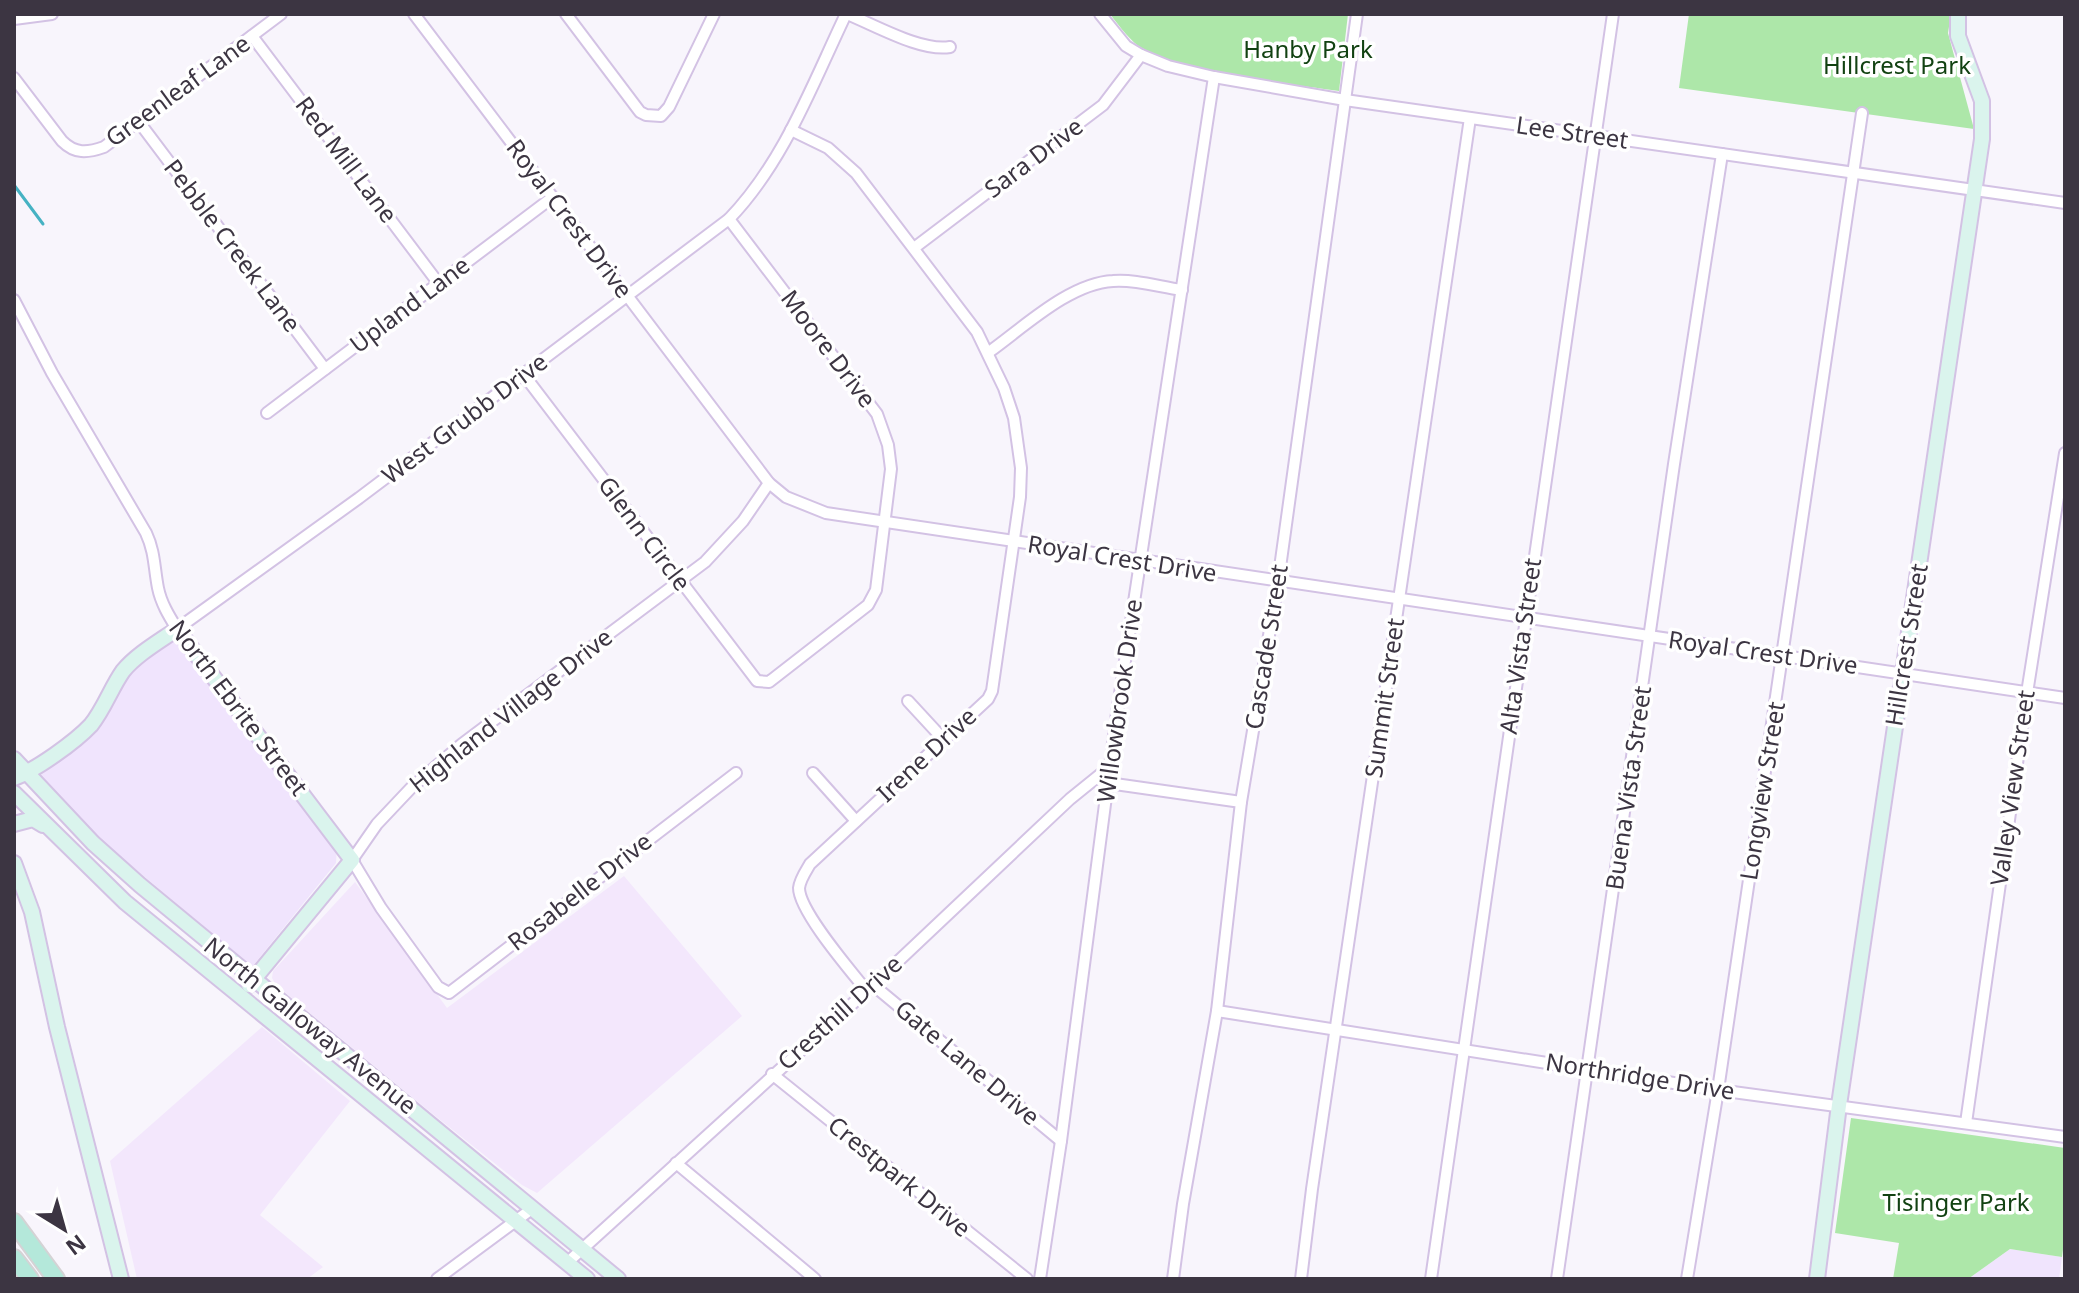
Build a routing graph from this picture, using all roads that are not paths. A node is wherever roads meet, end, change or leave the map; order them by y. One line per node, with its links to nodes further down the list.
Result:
1 (52, 14): 11 (street)
2 (281, 14): 12 (street, Greenleaf Lane)
3 (414, 14): 26 (street, Royal Crest Drive)
4 (566, 14): 5 (street)
5 (714, 14)
6 (847, 14): 13 (street); 21 (street, West Grubb Drive)
7 (1100, 14): 14 (street, Lee Street)
8 (1357, 14): 17 (street, Cascade Street)
9 (1613, 14): 22 (street, Alta Vista Street)
10 (1958, 14): 25 (street, Hillcrest Street)
11 (14, 19)
12 (252, 36): 20 (street, Greenleaf Lane); 30 (street, Red Mill Lane)
13 (950, 47)
14 (1141, 55): 15 (street, Lee Street); 29 (street, Sara Drive)
15 (1214, 77): 17 (street, Lee Street); 31 (street, Willowbrook Drive)
16 (14, 78): 20 (street, Greenleaf Lane)
17 (1345, 100): 19 (street, Lee Street); 44 (street, Cascade Street)
18 (1862, 113): 24 (street, Longview Street)
19 (1470, 118): 22 (street, Lee Street); 45 (street, Summit Street)
20 (139, 122): 35 (street, Pebble Creek Lane)
21 (791, 130): 28 (street, West Grubb Drive); 29 (street, Irene Drive)
22 (1598, 136): 23 (street, Lee Street); 46 (street, Alta Vista Street)
23 (1722, 154): 24 (street, Lee Street); 48 (street, Buena Vista Street)
24 (1854, 172): 25 (street, Lee Street); 49 (street, Longview Street)
25 (1976, 192): 27 (street, Lee Street); 50 (street, Hillcrest Street)
26 (553, 197): 30 (street, Upland Lane); 32 (street, Royal Crest Drive)
27 (2065, 203)
28 (729, 219): 32 (street, West Grubb Drive); 40 (street, Moore Drive)
29 (914, 248): 34 (street, Irene Drive)
30 (439, 284): 35 (street, Upland Lane)
31 (1182, 290): 34 (street); 42 (street, Willowbrook Drive)
32 (628, 296): 36 (street, West Grubb Drive); 39 (street, Royal Crest Drive)
33 (14, 300): 47 (street, North Ebrite Street)
34 (989, 352): 41 (street, Irene Drive)
35 (325, 369): 37 (street, Upland Lane)
36 (524, 375): 43 (street, Glenn Circle); 47 (street, West Grubb Drive)
37 (267, 413)
38 (2065, 453): 52 (street, Valley View Street)
39 (769, 483): 40 (street, Royal Crest Drive); 43 (street, Highland Village Drive)
40 (886, 524): 41 (street, Royal Crest Drive); 51 (street, Moore Drive)
41 (1013, 542): 42 (street, Royal Crest Drive); 55 (street, Irene Drive)
42 (1141, 561): 44 (street, Royal Crest Drive); 57 (street, Willowbrook Drive)
43 (679, 580): 51 (street, Glenn Circle); 67 (street, Highland Village Drive)
44 (1278, 582): 45 (street, Royal Crest Drive); 63 (street, Cascade Street)
45 (1399, 600): 46 (street, Royal Crest Drive); 81 (street, Summit Street)
46 (1526, 619): 48 (street, Royal Crest Drive); 82 (street, Alta Vista Street)
47 (177, 629): 60 (street, West Grubb Drive); 67 (street, North Ebrite Street)
48 (1651, 637): 49 (street, Royal Crest Drive); 83 (street, Buena Vista Street)
49 (1783, 656): 50 (street, Royal Crest Drive); 85 (street, Longview Street)
50 (1902, 674): 52 (street, Royal Crest Drive); 86 (street, Hillcrest Street)
51 (769, 682)
52 (2027, 693): 53 (street, Royal Crest Drive); 87 (street, Valley View Street)
53 (2065, 698)
54 (908, 701): 55 (street)
55 (944, 740): 64 (street, Irene Drive)
56 (14, 759): 60 (street, North Galloway Avenue)
57 (1112, 765): 61 (street, Willowbrook Drive); 76 (street, Cresthill Drive)
58 (736, 773): 74 (street, Rosabelle Drive)
59 (813, 773): 64 (street)
60 (20, 776): 62 (street, West Grubb Drive); 69 (street, North Galloway Avenue)
61 (1108, 783): 63 (street); 89 (street, Willowbrook Drive)
62 (14, 790): 66 (street, North Galloway Avenue)
63 (1241, 802): 78 (street, Cascade Street)
64 (856, 821): 73 (street, Irene Drive)
65 (14, 824): 66 (street)
66 (50, 829): 70 (street, North Galloway Avenue)
67 (352, 860): 74 (street, North Ebrite Street); 75 (street, Highland Village Drive)
68 (14, 863): 101 (street)
69 (121, 868): 70 (street); 72 (street, North Galloway Avenue)
70 (106, 884): 71 (street, North Galloway Avenue)
71 (153, 925): 72 (street); 77 (street, North Galloway Avenue)
72 (200, 936): 75 (street, North Galloway Avenue)
73 (834, 951): 76 (street, Gate Lane Drive)
74 (428, 974)
75 (253, 979): 77 (street, Highland Village Drive); 80 (street, North Galloway Avenue)
76 (869, 987): 84 (street, Cresthill Drive); 89 (street, Gate Lane Drive)
77 (242, 995): 79 (street, North Galloway Avenue)
78 (1217, 1011): 81 (street, Northridge Drive); 108 (street, Cascade Street)
79 (282, 1028): 80 (street); 92 (street, North Galloway Avenue)
80 (315, 1030): 91 (street, North Galloway Avenue)
81 (1337, 1031): 82 (street, Northridge Drive); 109 (street, Summit Street)
82 (1464, 1049): 83 (street, Northridge Drive); 110 (street, Alta Vista Street)
83 (1588, 1068): 85 (street, Northridge Drive); 111 (street, Buena Vista Street)
84 (772, 1074): 90 (street, Cresthill Drive); 106 (street, Crestpark Drive)
85 (1718, 1090): 86 (street, Northridge Drive); 112 (street, Longview Street)
86 (1839, 1105): 87 (street, Northridge Drive); 113 (street, Hillcrest Street)
87 (1966, 1123): 88 (street, Northridge Drive)
88 (2065, 1137)
89 (1061, 1141): 107 (street, Willowbrook Drive)
90 (676, 1163): 96 (street, Cresthill Drive); 105 (street)
91 (488, 1172): 92 (street); 93 (street, North Galloway Avenue)
92 (475, 1186): 94 (street, North Galloway Avenue)
93 (533, 1208): 94 (street); 96 (street, North Galloway Avenue)
94 (516, 1220): 98 (street, North Galloway Avenue); 102 (street)
95 (14, 1222): 100 (main road)
96 (582, 1249): 98 (street, Cresthill Drive); 104 (street, North Galloway Avenue)
97 (14, 1258): 99 (main road)
98 (568, 1262): 103 (street, North Galloway Avenue)
99 (30, 1279)
100 (56, 1279)
101 (121, 1279)
102 (437, 1279)
103 (587, 1279)
104 (618, 1279)
105 (815, 1279)
106 (1027, 1279)
107 (1040, 1279)
108 (1173, 1279)
109 (1301, 1279)
110 (1431, 1279)
111 (1557, 1279)
112 (1687, 1279)
113 (1817, 1279)

